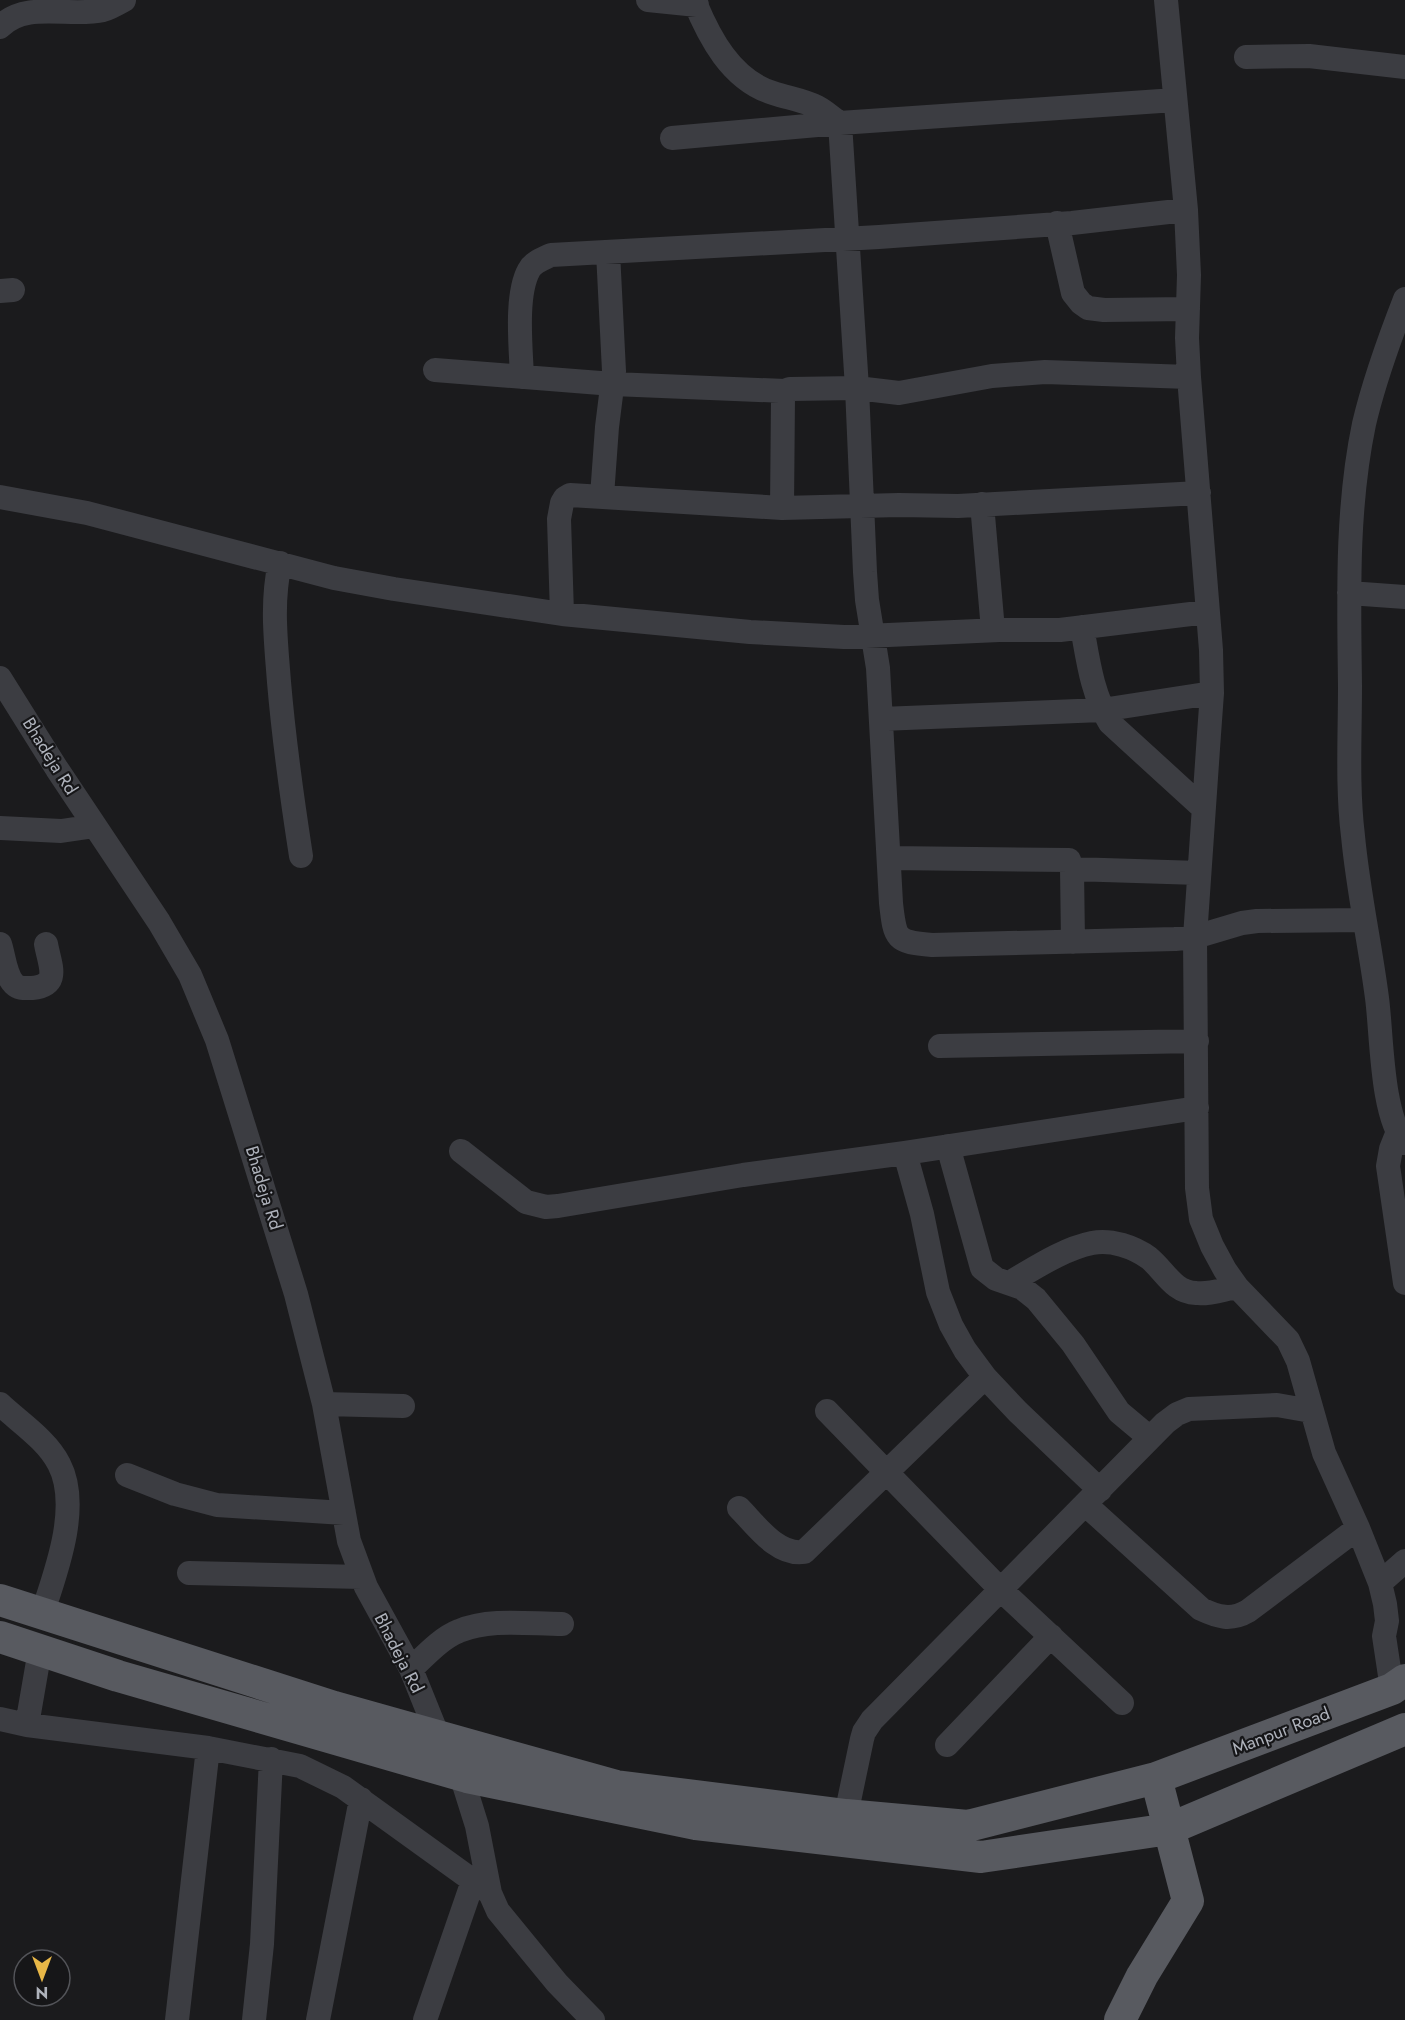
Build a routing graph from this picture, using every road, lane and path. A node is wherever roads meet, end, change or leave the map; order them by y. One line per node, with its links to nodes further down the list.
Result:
1 (124, 0): 5 (street)
2 (648, 0): 4 (street)
3 (1166, 0): 8 (street)
4 (696, 3): 9 (street)
5 (0, 27)
6 (1245, 57): 7 (street)
7 (1405, 67)
8 (1174, 100): 9 (street); 11 (street)
9 (840, 123): 10 (street); 13 (street)
10 (672, 138)
11 (1186, 210): 12 (street); 16 (street)
12 (1057, 223): 13 (street); 16 (street)
13 (848, 239): 14 (street); 21 (street)
14 (608, 252): 18 (street); 20 (street)
15 (1405, 299): 30 (street)
16 (1188, 309): 19 (street)
17 (435, 370): 18 (street)
18 (522, 377): 20 (street)
19 (1189, 377): 21 (street); 23 (street)
20 (613, 384): 22 (street); 24 (street)
21 (857, 388): 22 (street); 27 (street)
22 (786, 392): 28 (street)
23 (1199, 493): 26 (street); 32 (street)
24 (602, 496): 28 (street); 33 (street)
25 (0, 497): 29 (street)
26 (982, 504): 27 (street); 35 (street)
27 (862, 507): 28 (street); 36 (street)
28 (782, 508)
29 (280, 563): 33 (street); 44 (street)
30 (1349, 593): 31 (street); 48 (street)
31 (1405, 597)
32 (1207, 612): 34 (street); 38 (street)
33 (562, 614): 36 (street)
34 (1082, 627): 35 (street); 39 (street)
35 (993, 630): 36 (street)
36 (874, 636): 40 (street)
37 (0, 678): 42 (street, Bhadeja Rd)
38 (1212, 693): 39 (street); 41 (street)
39 (1102, 710): 40 (street); 41 (street)
40 (881, 719): 45 (street)
41 (1203, 808): 47 (street)
42 (95, 826): 43 (street); 65 (street, Bhadeja Rd)
43 (0, 828)
44 (301, 856)
45 (889, 858): 46 (street); 50 (street)
46 (1072, 869): 47 (street); 50 (street)
47 (1199, 873): 49 (street)
48 (1364, 920): 49 (street); 56 (street)
49 (1195, 937): 50 (street); 53 (street)
50 (1073, 942)
51 (0, 944): 52 (street)
52 (46, 944)
53 (1197, 1041): 54 (street); 55 (street)
54 (940, 1046)
55 (1197, 1108): 57 (street); 62 (street)
56 (1401, 1138): 61 (street)
57 (948, 1146): 59 (street); 60 (street)
58 (461, 1150): 59 (street)
59 (905, 1153): 63 (street)
60 (1009, 1283): 62 (street); 69 (street)
61 (1405, 1283)
62 (1237, 1287): 68 (street)
63 (985, 1377): 70 (street); 72 (street)
64 (0, 1404): 82 (street)
65 (324, 1404): 66 (street); 74 (street, Bhadeja Rd)
66 (403, 1406)
67 (827, 1411): 70 (street)
68 (1311, 1411): 69 (street); 75 (street)
69 (1150, 1438): 72 (street)
70 (888, 1473): 73 (street); 80 (street)
71 (127, 1475): 74 (street)
72 (1093, 1498): 75 (street); 80 (street)
73 (739, 1508)
74 (344, 1513): 78 (street, Bhadeja Rd)
75 (1358, 1528): 79 (street)
76 (1405, 1560): 79 (street)
77 (189, 1573): 78 (street)
78 (362, 1577): 87 (street, Bhadeja Rd)
79 (1380, 1583): 88 (street)
80 (1001, 1590): 84 (street); 100 (street)
81 (0, 1600): 82 (main road, Manpur Road)
82 (42, 1614): 93 (main road, Manpur Road)
83 (562, 1624): 87 (street)
84 (1051, 1636): 89 (street); 94 (street)
85 (0, 1637): 86 (main road)
86 (40, 1650): 91 (street); 97 (main road)
87 (411, 1669): 93 (street, Bhadeja Rd)
88 (1398, 1685): 98 (main road, Manpur Road)
89 (1122, 1703)
90 (0, 1719): 91 (street)
91 (27, 1725): 95 (street)
92 (1405, 1729): 101 (main road)
93 (438, 1736): 100 (main road, Manpur Road)
94 (947, 1745)
95 (208, 1749): 96 (street); 103 (street)
96 (271, 1759): 99 (street); 104 (street)
97 (461, 1775): 101 (main road); 102 (street)
98 (1156, 1778): 100 (main road, Manpur Road); 101 (main road)
99 (361, 1800): 102 (street); 105 (street)
100 (846, 1815)
101 (1169, 1829): 108 (main road)
102 (481, 1887): 106 (street); 107 (street)
103 (177, 2020)
104 (254, 2020)
105 (318, 2020)
106 (425, 2020)
107 (593, 2020)
108 (1120, 2020)

